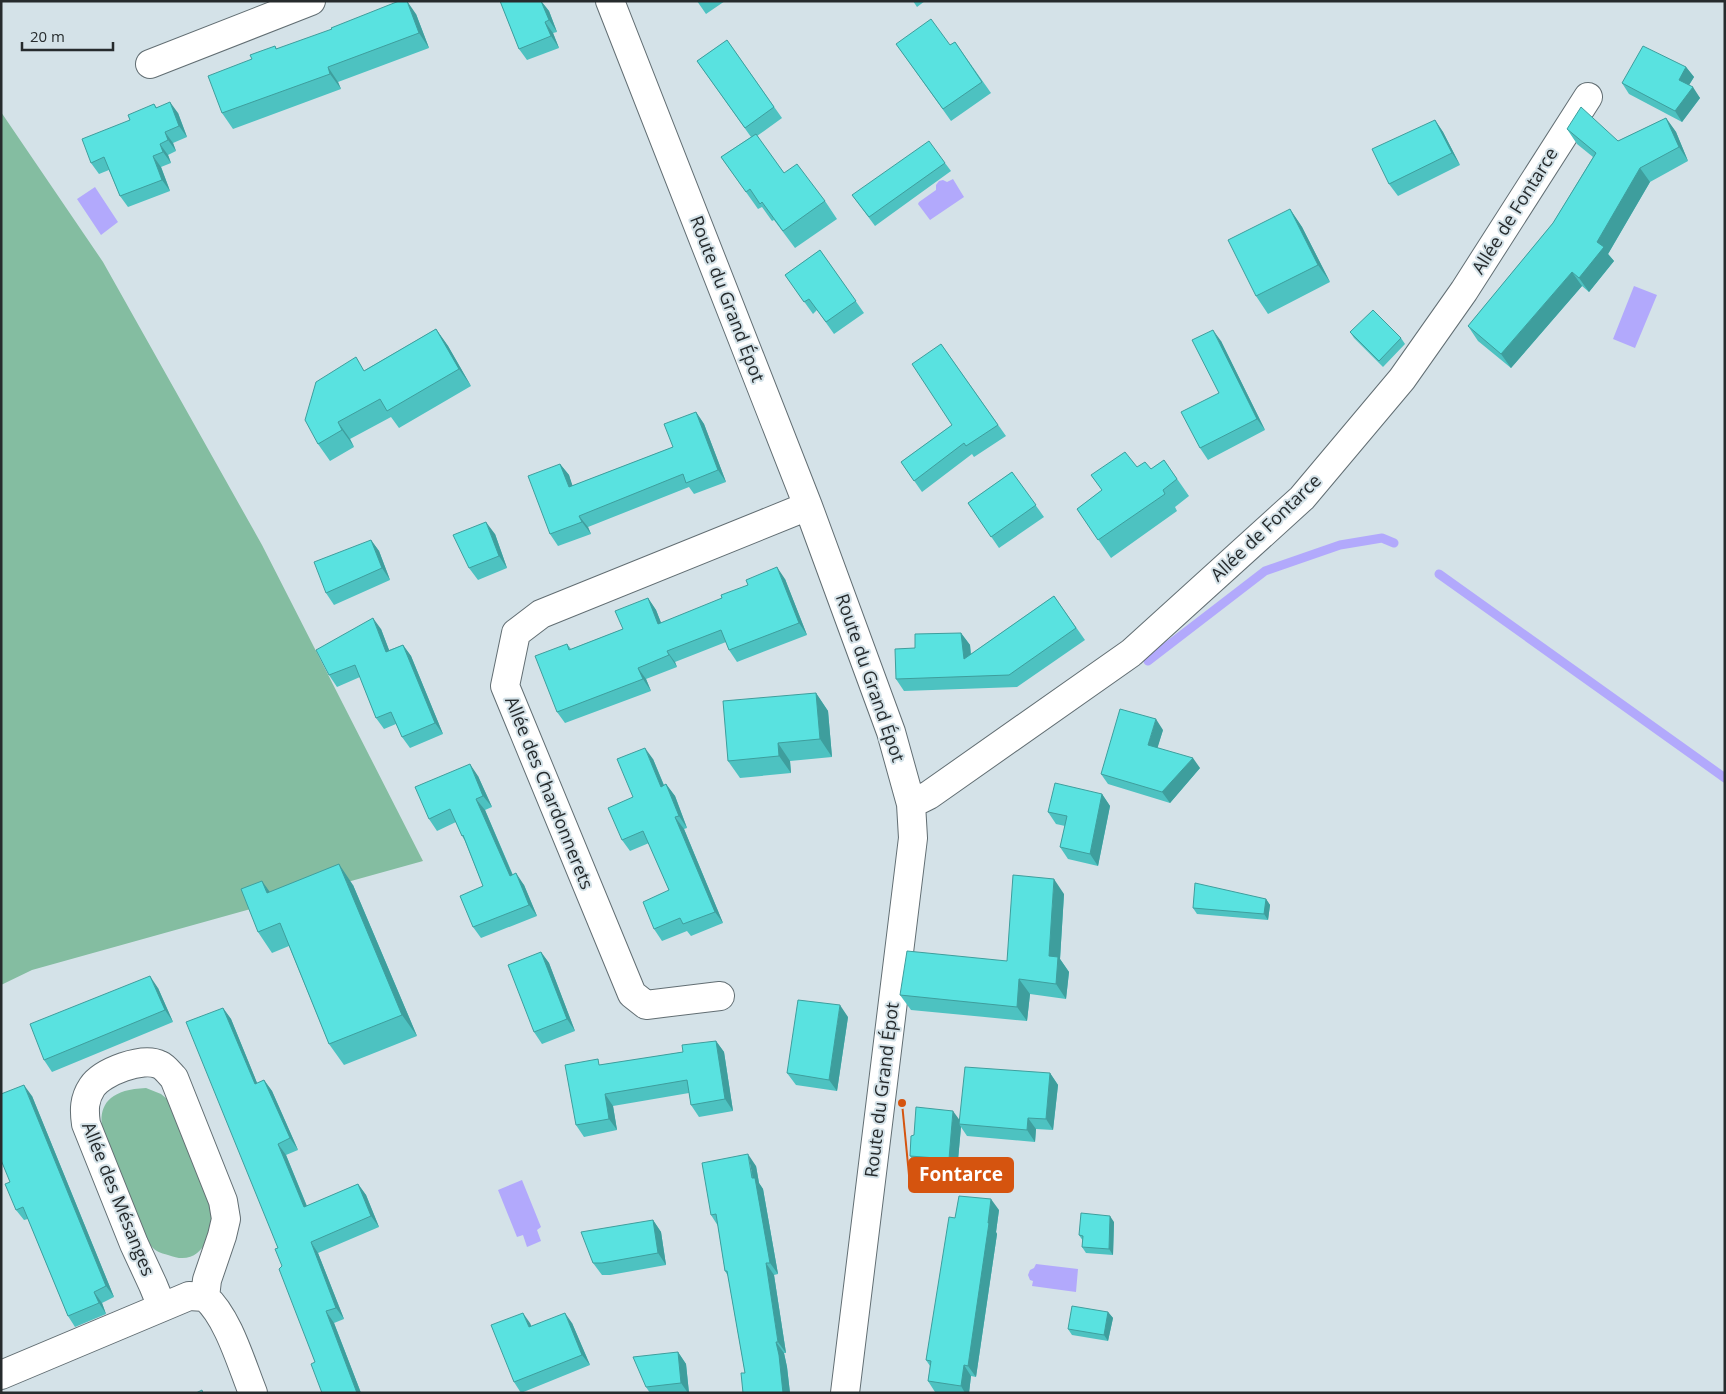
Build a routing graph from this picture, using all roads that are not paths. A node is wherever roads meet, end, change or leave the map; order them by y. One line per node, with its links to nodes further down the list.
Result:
1 (311, 1): 3 (street)
2 (610, 1): 5 (street, Route du Grand Épot)
3 (150, 64)
4 (1588, 97): 6 (street, Allée de Fontarce)
5 (808, 506): 6 (street, Route du Grand Épot); 7 (street, Allée des Chardonnerets)
6 (911, 804): 12 (street, Route du Grand Épot)
7 (720, 996)
8 (205, 1297): 9 (street); 9 (street, Allée des Mésanges); 11 (street)
9 (162, 1307): 10 (street)
10 (1, 1375)
11 (253, 1393)
12 (845, 1393)

